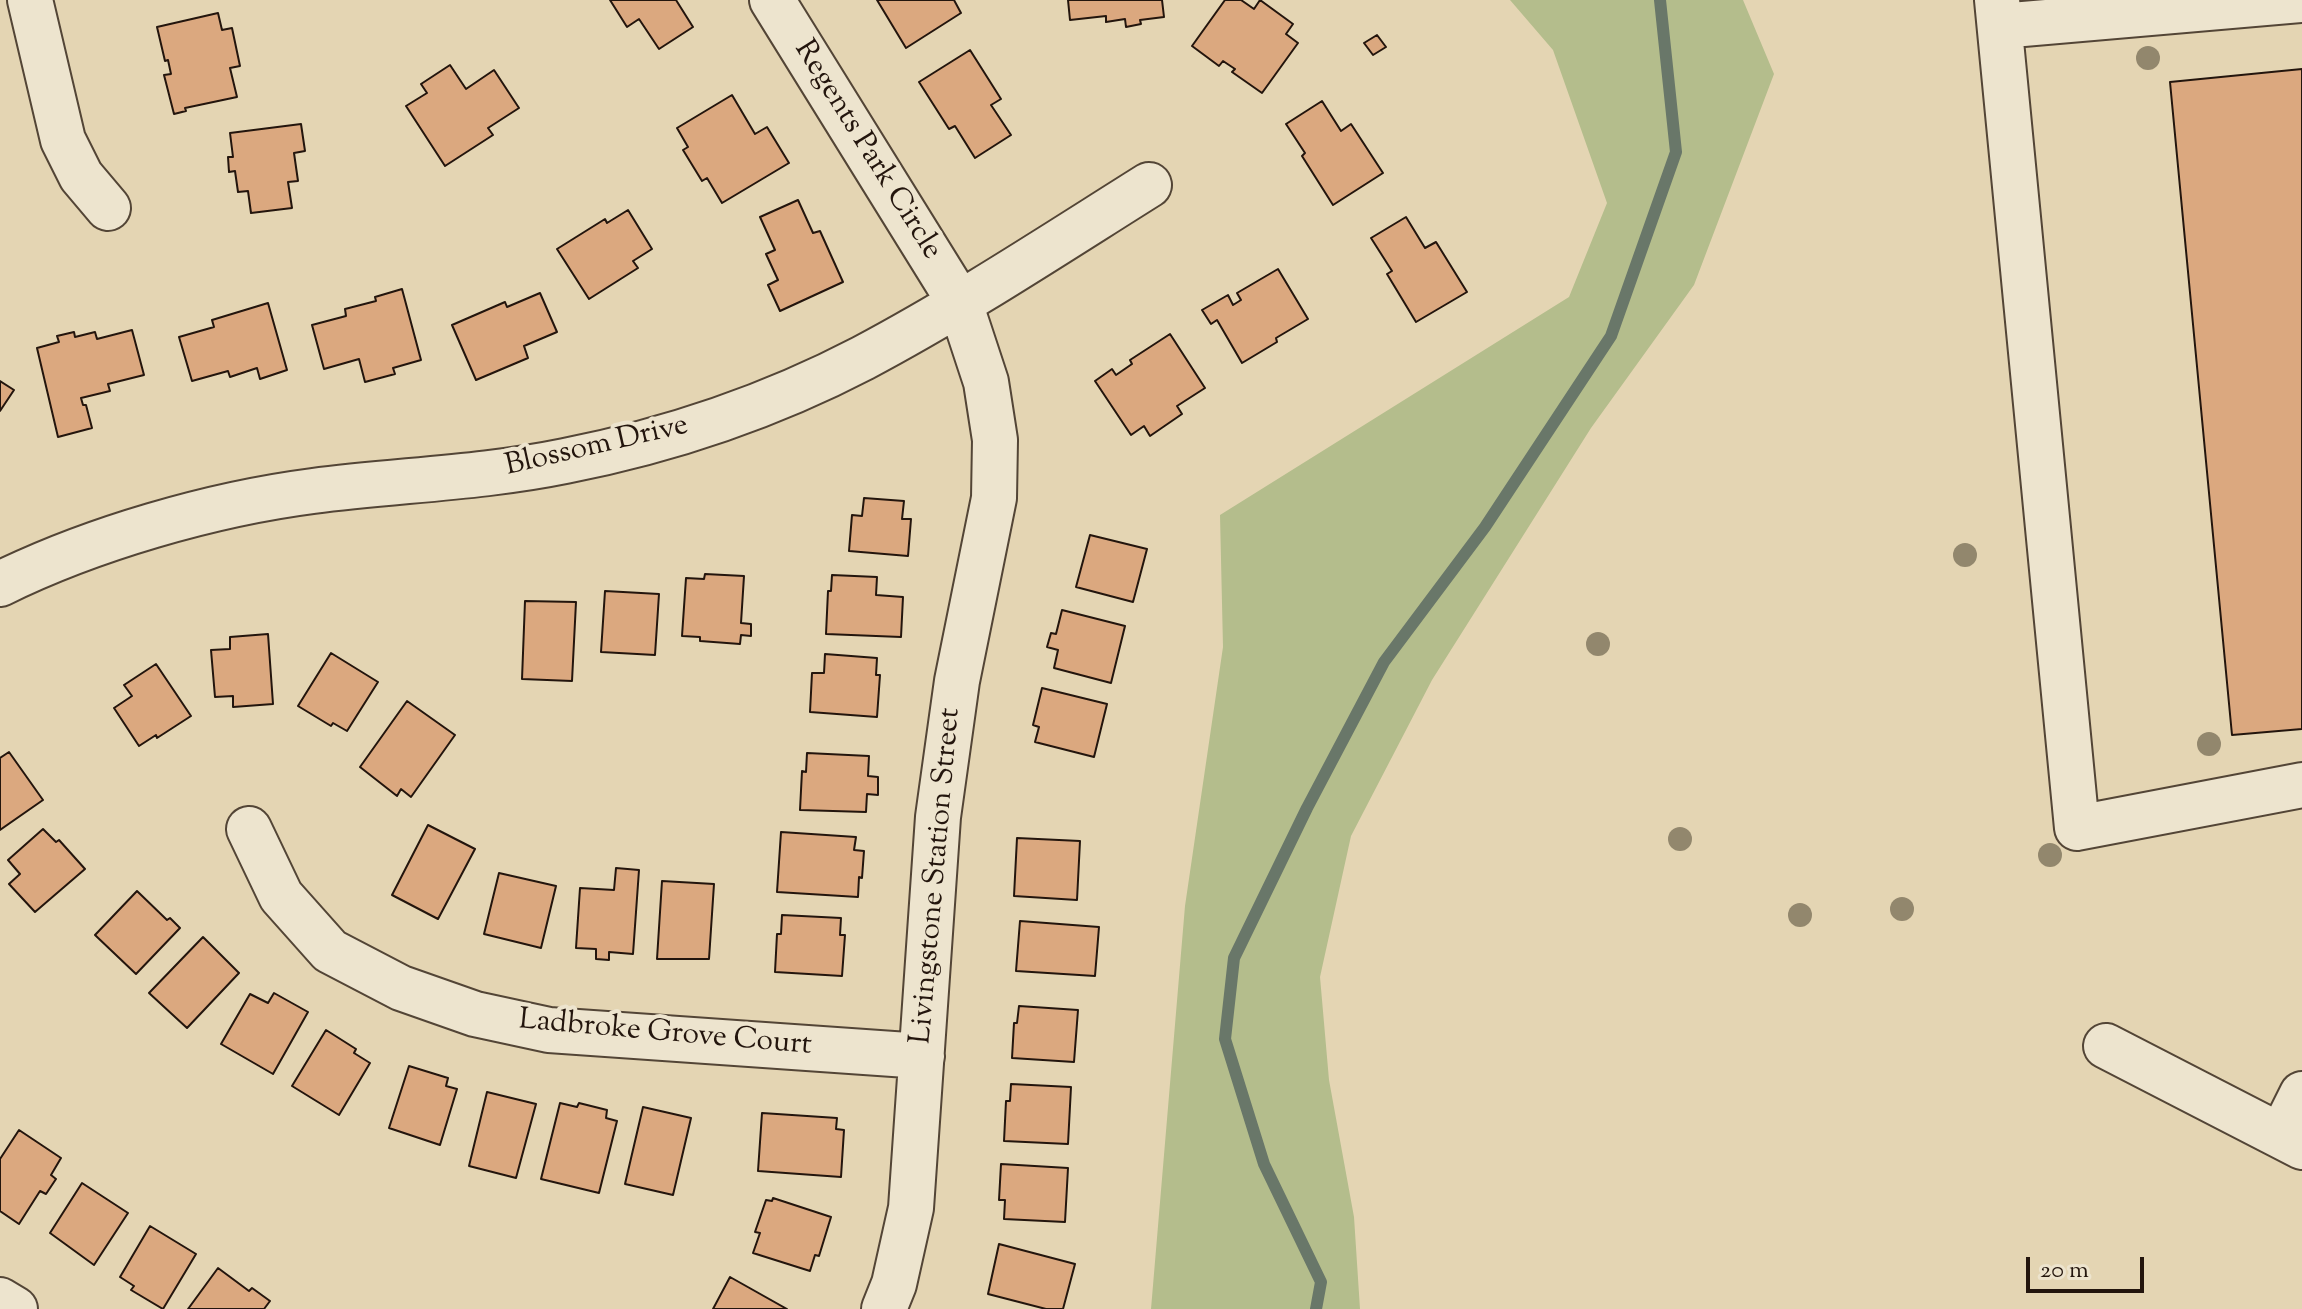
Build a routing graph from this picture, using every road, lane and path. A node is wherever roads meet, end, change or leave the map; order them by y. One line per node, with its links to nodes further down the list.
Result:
1 (30, 0): 6 (street)
2 (772, 0): 7 (street, Regents Park Circle)
3 (2300, 0): 4 (street)
4 (1998, 13): 9 (street)
5 (1149, 185): 7 (street, Blossom Drive)
6 (108, 208)
7 (960, 303): 8 (street, Blossom Drive); 12 (street, Livingstone Station Street)
8 (0, 584)
9 (2302, 785)
10 (249, 829): 12 (street, Ladbroke Grove Court)
11 (2106, 1046): 14 (street)
12 (922, 1056): 17 (street, Livingstone Station Street)
13 (2302, 1094): 14 (street)
14 (2292, 1141)
15 (0, 1300): 16 (street)
16 (15, 1309)
17 (884, 1309)

